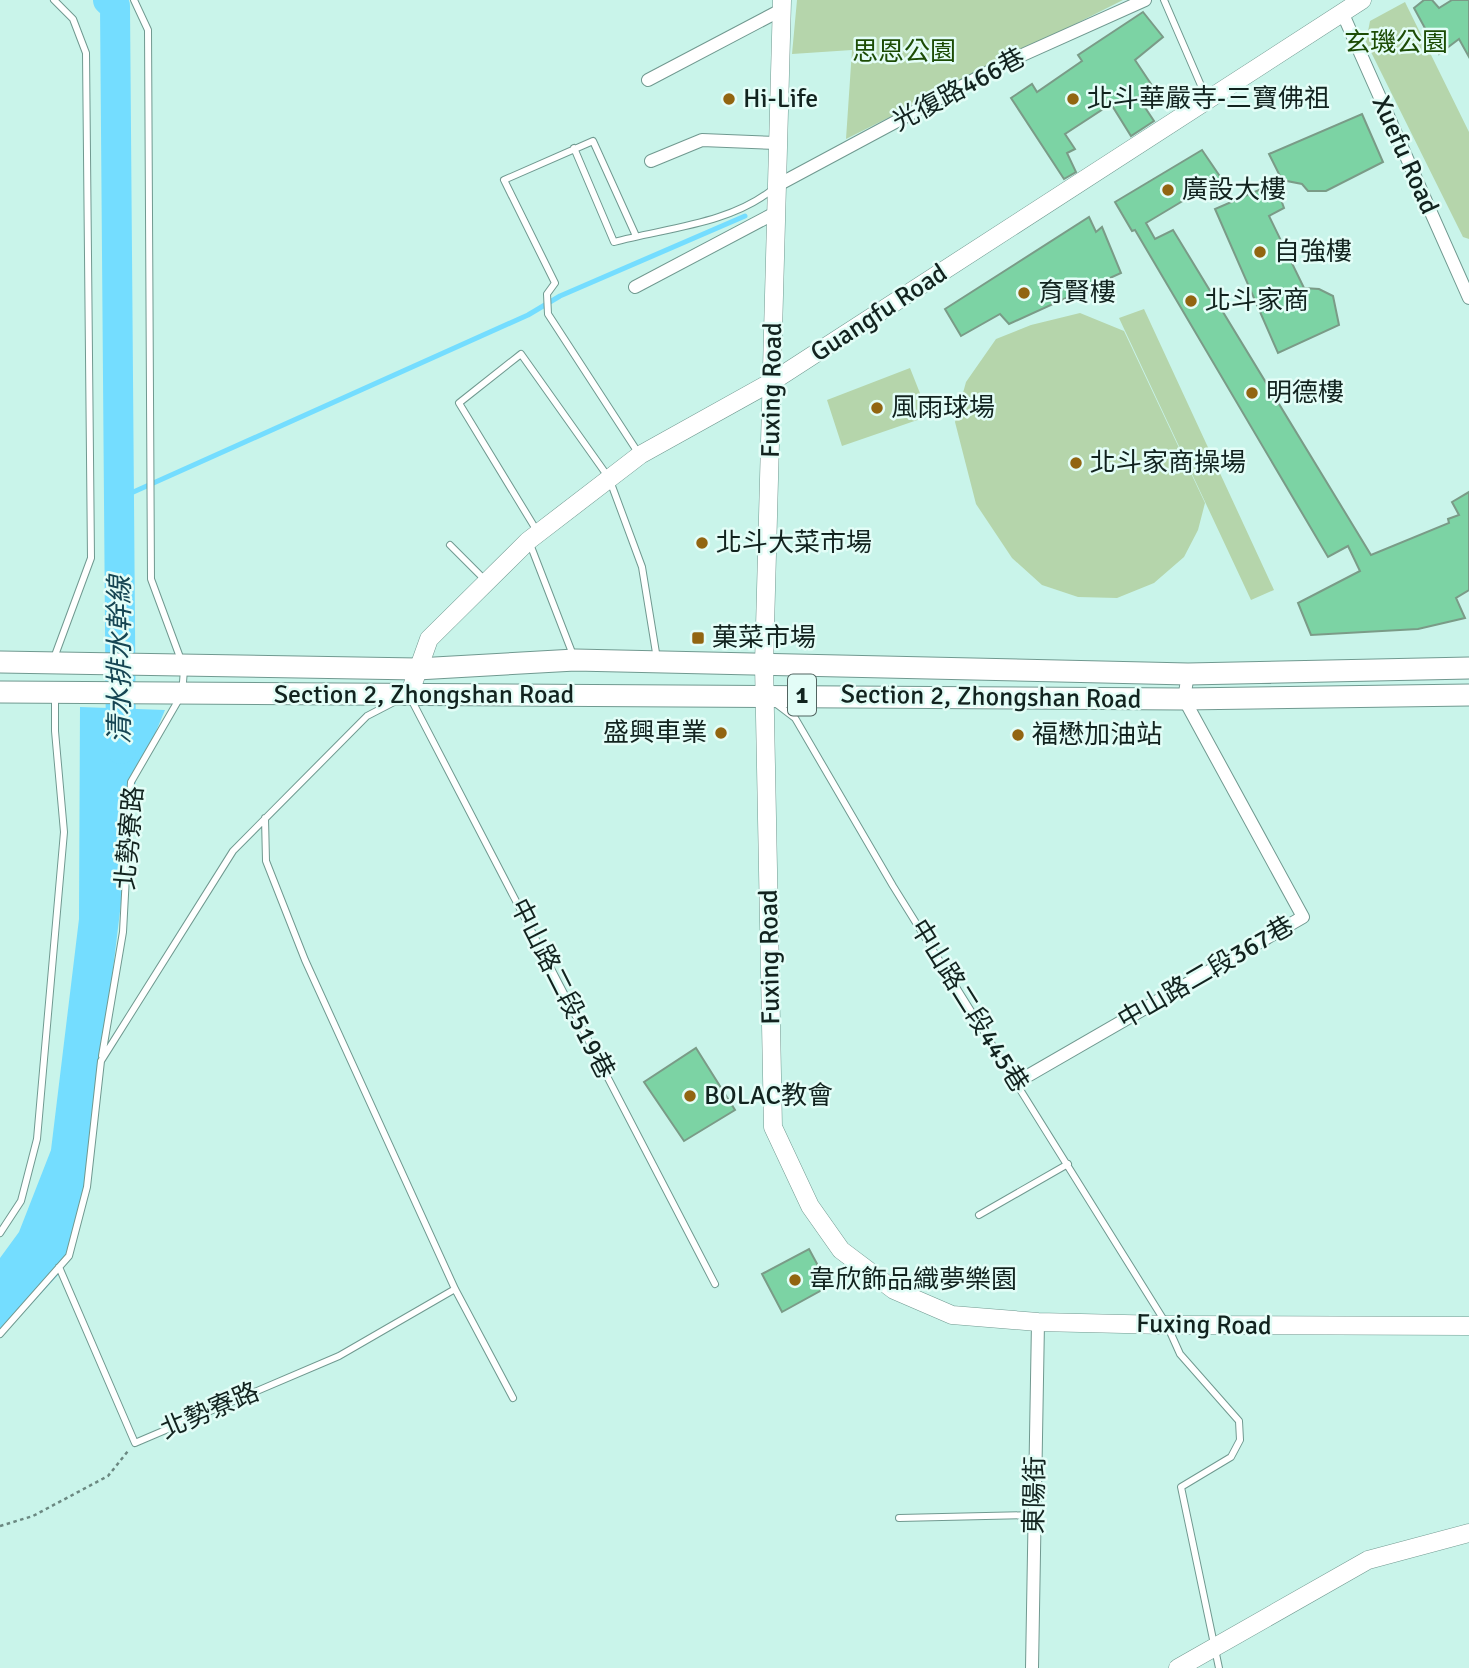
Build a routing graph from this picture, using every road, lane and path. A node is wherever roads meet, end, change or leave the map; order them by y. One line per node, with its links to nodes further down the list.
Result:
1 (54, 0): 27 (lane)
2 (134, 0): 29 (lane)
3 (1145, 0): 12 (street, 光復路466巷)
4 (1164, 0): 8 (lane)
5 (1353, 4): 8 (street, Guangfu Road); 15 (street, Xuefu Road)
6 (782, 5): 7 (street); 9 (street, Fuxing Road)
7 (648, 80)
8 (1208, 102): 18 (street, Guangfu Road)
9 (778, 143): 11 (street); 12 (street, Fuxing Road)
10 (574, 148): 14 (lane); 14 (lane); 19 (lane)
11 (651, 161)
12 (776, 186): 13 (street, Fuxing Road); 14 (lane)
13 (775, 213): 16 (street); 18 (street, Fuxing Road)
14 (636, 236)
15 (1464, 275): 17 (street, Xuefu Road)
16 (635, 288)
17 (1469, 298)
18 (774, 381): 19 (street, Guangfu Road); 28 (street, Fuxing Road)
19 (640, 455): 20 (street, Guangfu Road)
20 (609, 478): 21 (street, Guangfu Road); 21 (lane); 26 (lane)
21 (533, 537): 23 (street, Guangfu Road); 24 (lane)
22 (450, 545): 23 (lane)
23 (487, 582): 31 (street, Guangfu Road)
24 (575, 660): 26 (main road, Section 2, Zhongshan Road / 1); 31 (main road, Section 2, Zhongshan Road / 1)
25 (0, 662): 27 (main road, 1)
26 (657, 662): 28 (main road, Section 2, Zhongshan Road / 1)
27 (52, 663): 29 (main road, Section 2, Zhongshan Road / 1)
28 (764, 664): 32 (main road, Section 2, Zhongshan Road / 1); 37 (street, Fuxing Road)
29 (184, 666): 31 (main road, Section 2, Zhongshan Road / 1); 35 (lane, 北勢寮路)
30 (1469, 668): 32 (main road, Section 2, Zhongshan Road / 1)
31 (417, 669): 36 (street, Guangfu Road)
32 (1188, 674): 39 (street)
33 (0, 692): 34 (main road, 1)
34 (55, 692): 35 (main road, Section 2, Zhongshan Road / 1); 45 (lane)
35 (182, 694): 36 (main road, Section 2, Zhongshan Road / 1); 41 (lane, 北勢寮路)
36 (409, 695): 37 (main road, Section 2, Zhongshan Road / 1); 40 (lane); 47 (lane, 中山路二段519巷)
37 (764, 695): 39 (main road, Section 2, Zhongshan Road / 1); 42 (lane, 中山路二段445巷); 49 (street, Fuxing Road)
38 (1469, 695): 39 (main road, Section 2, Zhongshan Road / 1)
39 (1184, 699): 42 (street, 中山路二段367巷)
40 (265, 818): 41 (lane); 48 (lane)
41 (101, 1061): 46 (lane, 北勢寮路)
42 (1017, 1082): 43 (lane, 中山路二段445巷)
43 (1068, 1164): 44 (lane); 50 (lane, 中山路二段445巷)
44 (979, 1215)
45 (0, 1233)
46 (59, 1267): 52 (lane, 北勢寮路); 54 (lane, 北勢寮路)
47 (715, 1284)
48 (455, 1289): 53 (lane); 54 (lane, 北勢寮路)
49 (1038, 1322): 50 (street, Fuxing Road); 55 (street, 東陽街)
50 (1167, 1325): 51 (street, Fuxing Road); 59 (lane, 中山路二段445巷)
51 (1469, 1326)
52 (0, 1334)
53 (513, 1398)
54 (135, 1443): 57 (path)
55 (1034, 1515): 56 (lane); 60 (street, 東陽街)
56 (899, 1518)
57 (0, 1526)
58 (1469, 1533): 59 (street)
59 (1213, 1648): 61 (street); 62 (lane)
60 (1032, 1668)
61 (1178, 1668)
62 (1219, 1668)

